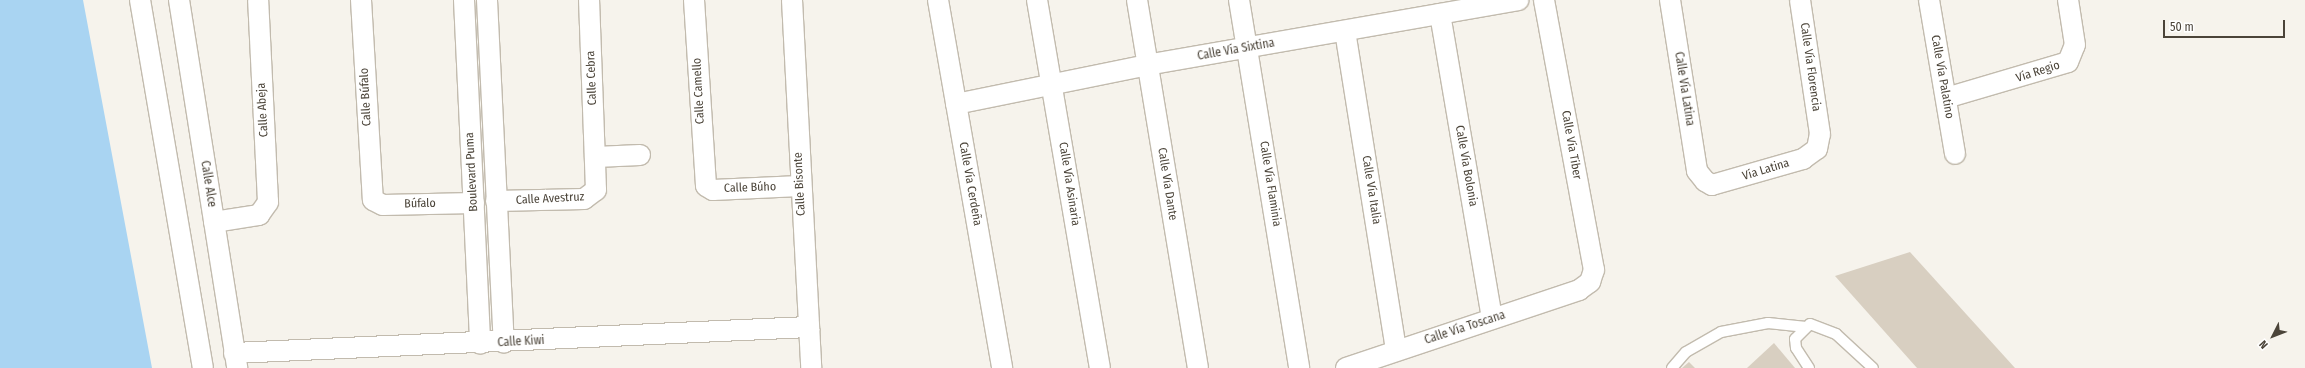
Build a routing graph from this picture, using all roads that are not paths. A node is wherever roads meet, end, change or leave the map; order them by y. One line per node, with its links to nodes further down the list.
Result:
1 (140, 0): 47 (street)
2 (179, 0): 38 (street, Calle Alce)
3 (258, 0): 38 (street, Calle Abeja)
4 (361, 0): 35 (street, Calle Búfalo)
5 (464, 0): 37 (street, Boulevard Puma)
6 (488, 0): 36 (street, Boulevard Puma)
7 (589, 0): 30 (street, Calle Cebra)
8 (694, 0): 32 (street, Calle Camello)
9 (792, 0): 34 (street, Calle Bisonte)
10 (938, 0): 26 (street, Calle Vía Cerdeña)
11 (1038, 0): 24 (street, Calle Vía Asinaria)
12 (1136, 0): 23 (street, Calle Vía Dante)
13 (1239, 0): 22 (street, Calle Vía Flaminia)
14 (1518, 0): 20 (street, Calle Vía Sixtina)
15 (1544, 0): 39 (street, Calle Vía Tiber)
16 (1670, 0): 31 (street, Calle Vía Latina)
17 (1800, 0): 27 (street, Calle Vía Florencia)
18 (1929, 0): 25 (street, Calle Vía Palatino)
19 (2068, 0): 25 (street, Vía Regio)
20 (1440, 14): 21 (street, Calle Vía Sixtina); 40 (street, Calle Vía Bolonia)
21 (1345, 31): 22 (street, Calle Vía Sixtina); 45 (street, Calle Vía Italia)
22 (1248, 48): 23 (street, Calle Vía Sixtina); 52 (street, Calle Vía Flaminia)
23 (1147, 65): 24 (street, Calle Vía Sixtina); 51 (street, Calle Vía Dante)
24 (1052, 85): 26 (street, Calle Vía Sixtina); 50 (street, Calle Vía Asinaria)
25 (1946, 98): 28 (street, Calle Vía Palatino)
26 (956, 104): 49 (street, Calle Vía Cerdeña)
27 (1820, 134): 31 (street, Vía Latina)
28 (1955, 154)
29 (640, 156): 30 (street)
30 (596, 157): 33 (street, Calle Cebra)
31 (1700, 177)
32 (704, 181): 34 (street, Calle Búho)
33 (596, 184): 36 (street, Calle Avestruz)
34 (800, 186): 41 (street, Calle Bisonte)
35 (371, 194): 37 (street, Búfalo)
36 (496, 201): 43 (street, Boulevard Puma)
37 (474, 203): 44 (street, Boulevard Puma)
38 (214, 222): 46 (street, Calle Alce)
39 (1585, 287): 40 (street, Calle Vía Toscana)
40 (1492, 319): 45 (street, Calle Vía Toscana)
41 (808, 327): 43 (street, Calle Kiwi); 48 (street, Calle Bisonte)
42 (1804, 328): 54 (lane); 55 (lane); 56 (lane)
43 (504, 343): 44 (street, Calle Kiwi)
44 (480, 344): 46 (street, Calle Kiwi)
45 (1396, 350): 53 (street, Calle Vía Toscana)
46 (236, 361)
47 (203, 368)
48 (811, 368)
49 (1002, 368)
50 (1100, 368)
51 (1198, 368)
52 (1299, 368)
53 (1346, 368)
54 (1672, 368)
55 (1809, 368)
56 (1873, 368)

